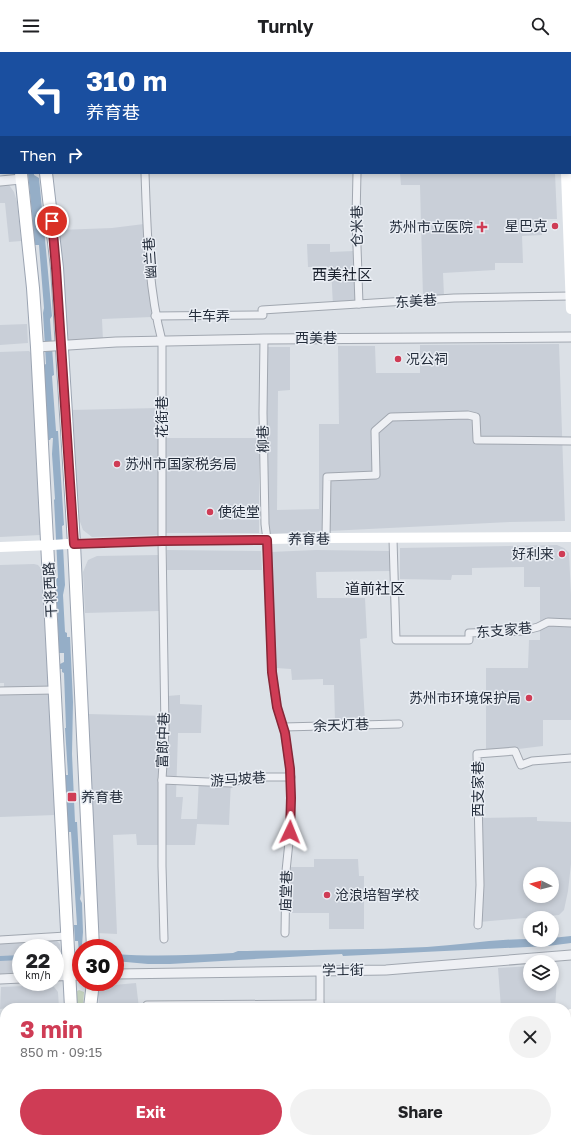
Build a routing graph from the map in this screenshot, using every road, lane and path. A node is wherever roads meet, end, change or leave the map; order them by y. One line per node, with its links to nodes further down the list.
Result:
1 (46, 174): 16 (main road, 干将西路)
2 (145, 174): 12 (street, 幽兰巷)
3 (357, 174): 9 (street, 仓米巷)
4 (566, 174): 7 (main road)
5 (20, 175): 6 (street); 17 (main road, 干将西路)
6 (0, 181)
7 (570, 254): 8 (main road)
8 (571, 296): 9 (street, 东美巷); 10 (main road)
9 (359, 304): 11 (street, 东美巷)
10 (571, 309)
11 (262, 313): 12 (street, 牛车弄)
12 (155, 316): 15 (street, 幽兰巷)
13 (571, 337): 14 (street, 西美巷)
14 (264, 339): 15 (street, 西美巷); 22 (street, 柳巷)
15 (162, 341): 16 (street, 西美巷); 23 (street, 花街巷)
16 (57, 346): 17 (street, 西美巷); 24 (main road, 干将西路)
17 (39, 347): 25 (main road, 干将西路)
18 (571, 441): 20 (street)
19 (571, 537): 21 (main road, 养育巷)
20 (326, 538): 21 (main road, 养育巷); 22 (main road, 养育巷)
21 (393, 539): 27 (street, 东支家巷)
22 (267, 540): 23 (main road, 养育巷); 31 (street, 庙堂巷)
23 (162, 541): 24 (main road, 养育巷); 34 (street, 富郎中巷)
24 (71, 544): 25 (main road, 养育巷, bridge); 38 (main road, 干将西路)
25 (50, 545): 26 (main road, 养育巷); 28 (main road, 干将西路)
26 (0, 547)
27 (571, 623)
28 (54, 690): 29 (street); 37 (main road, 干将西路)
29 (0, 691)
30 (399, 724): 31 (street, 余天灯巷)
31 (284, 727): 33 (street, 庙堂巷)
32 (571, 758): 35 (street, 西支家巷)
33 (290, 777): 34 (street, 游马坡巷); 36 (street, 庙堂巷)
34 (162, 780): 39 (street, 富郎中巷)
35 (478, 925)
36 (285, 933)
37 (66, 936): 40 (street); 45 (main road, 干将西路)
38 (93, 939)
39 (164, 939)
40 (0, 940)
41 (571, 955): 42 (street, 学士街)
42 (320, 971): 43 (street, 学士街); 52 (street)
43 (124, 974)
44 (64, 975): 45 (street)
45 (68, 975): 46 (street); 50 (main road, 干将西路)
46 (72, 975)
47 (12, 978): 48 (street)
48 (0, 979)
49 (92, 991): 51 (main road)
50 (71, 1003)
51 (91, 1003)
52 (320, 1003)

